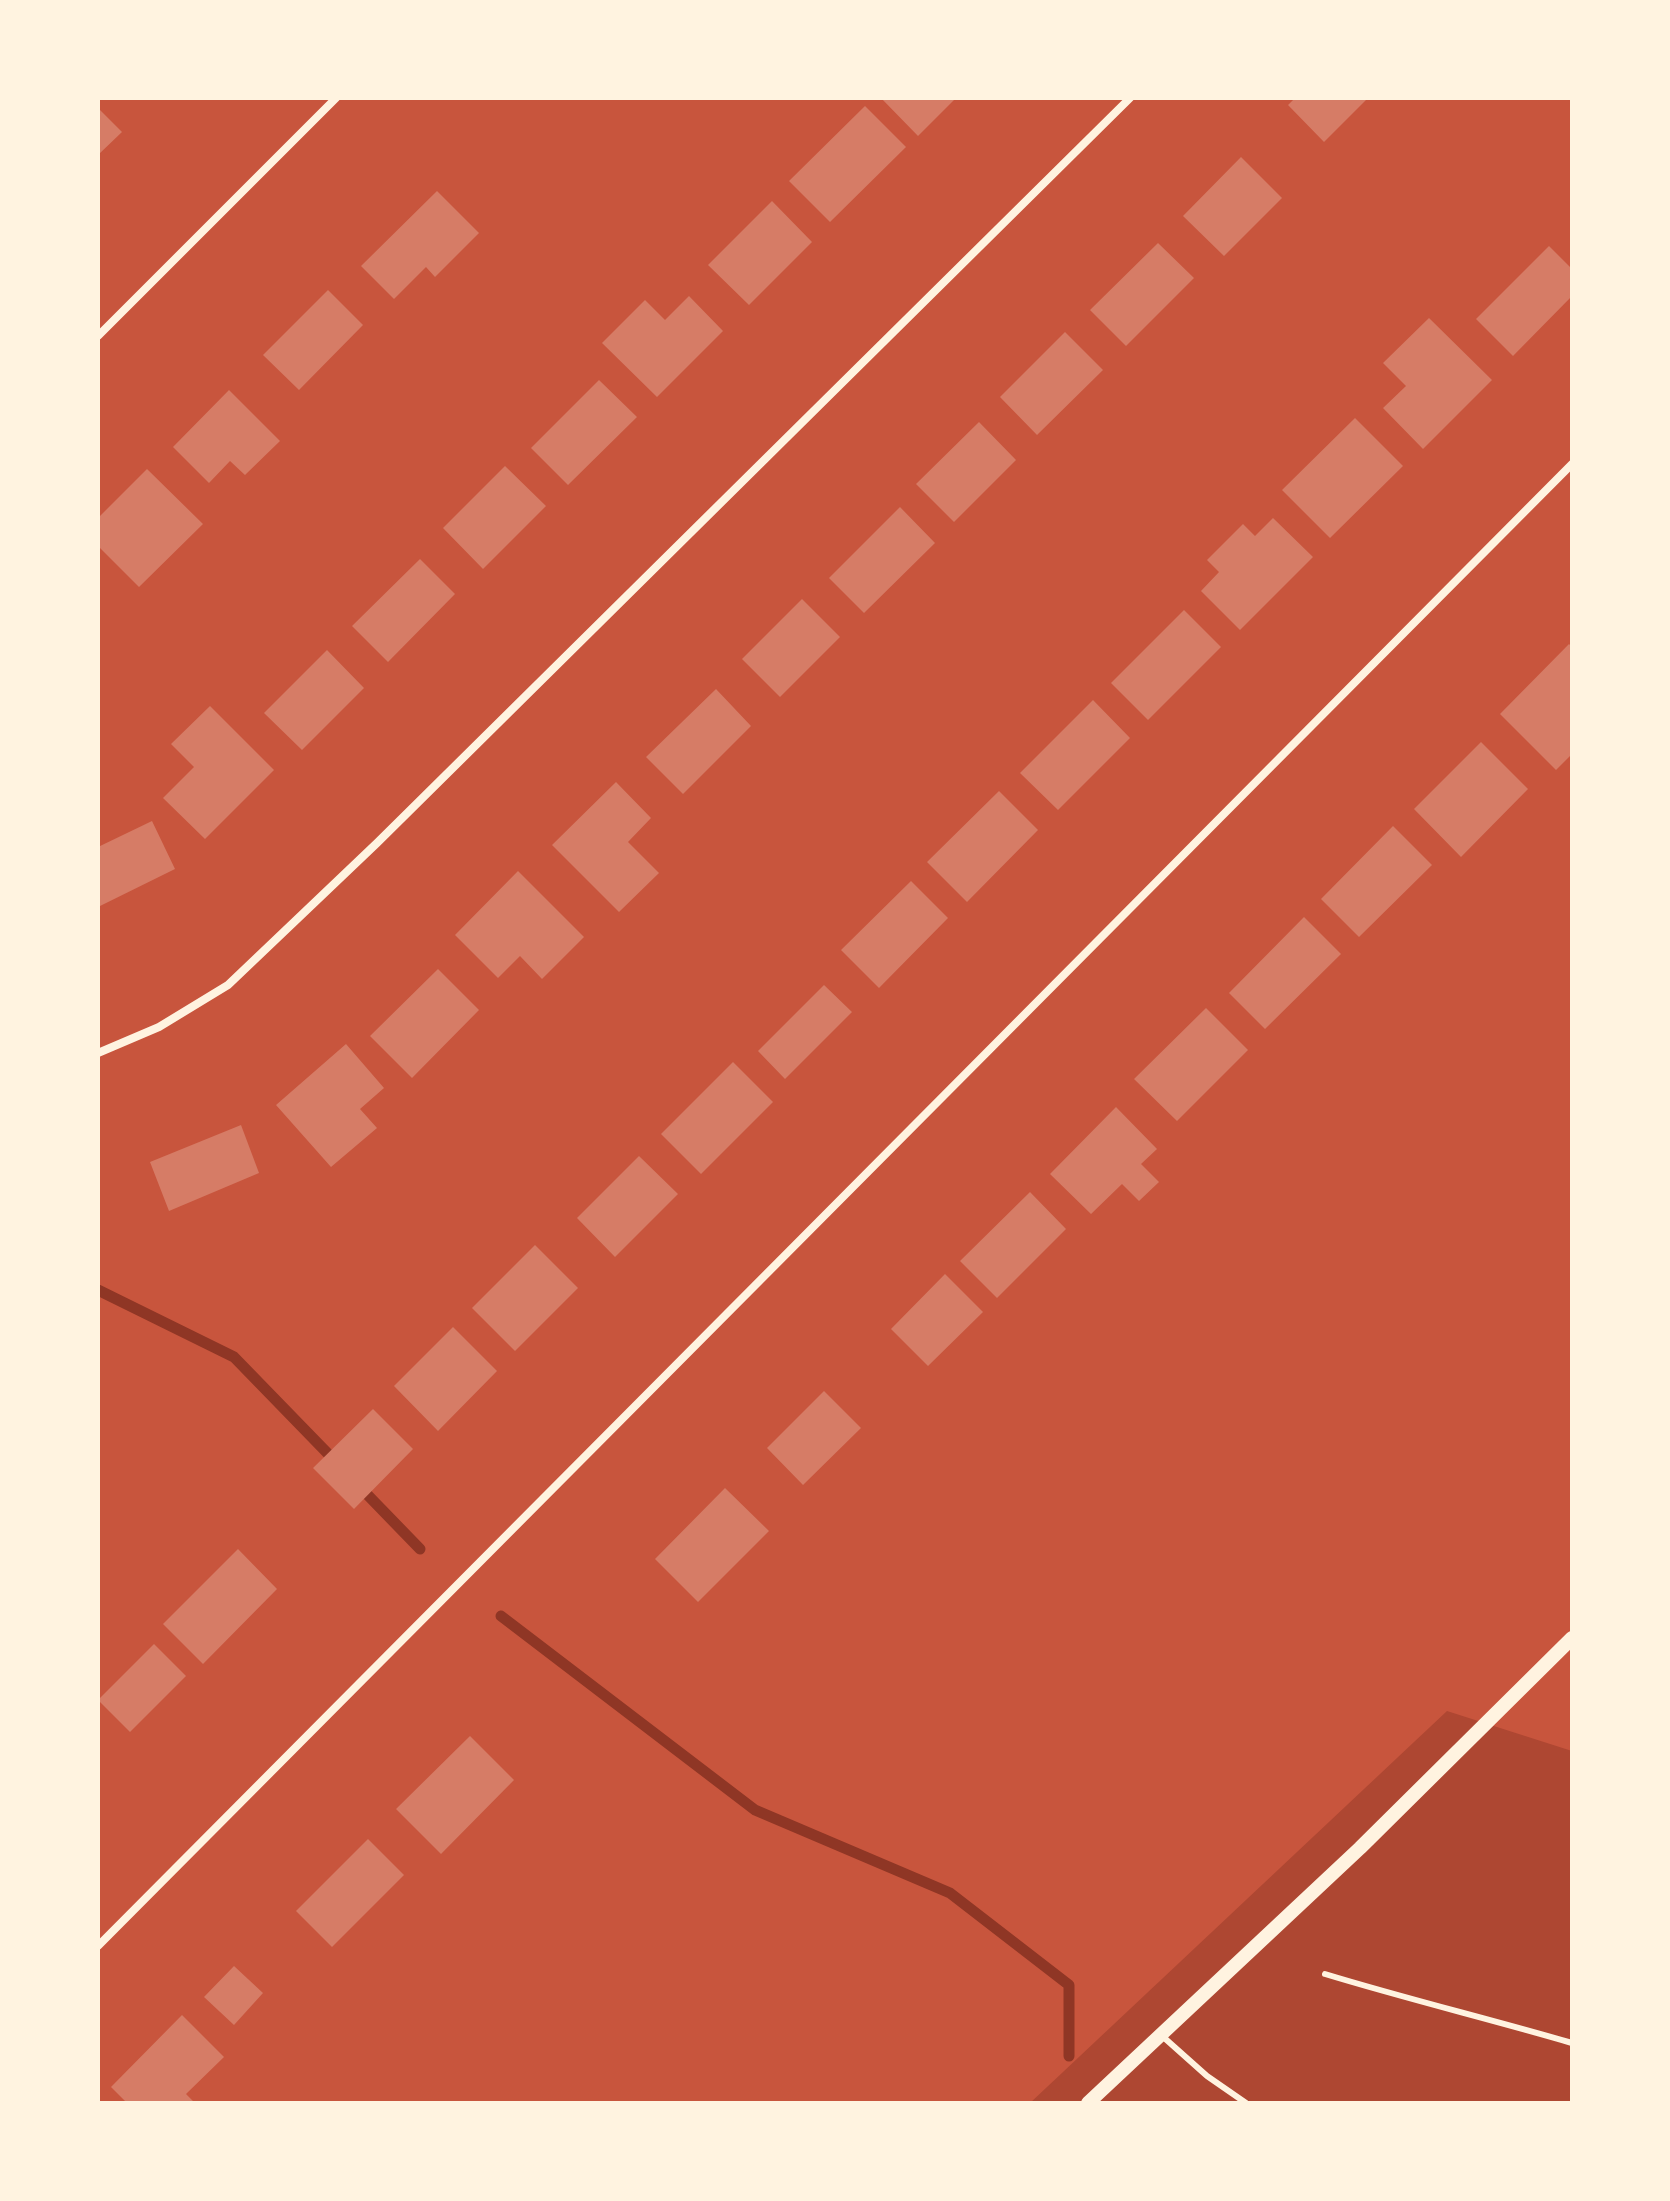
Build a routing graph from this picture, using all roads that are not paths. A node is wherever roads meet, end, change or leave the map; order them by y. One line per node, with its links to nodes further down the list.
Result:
1 (336, 98): 3 (street)
2 (1130, 98): 5 (street)
3 (98, 336)
4 (1572, 464): 7 (street)
5 (98, 1053)
6 (1572, 1638): 9 (street)
7 (98, 1946)
8 (1325, 1974): 10 (lane)
9 (1161, 2035): 11 (street); 12 (lane)
10 (1572, 2043)
11 (1088, 2103)
12 (1246, 2103)

